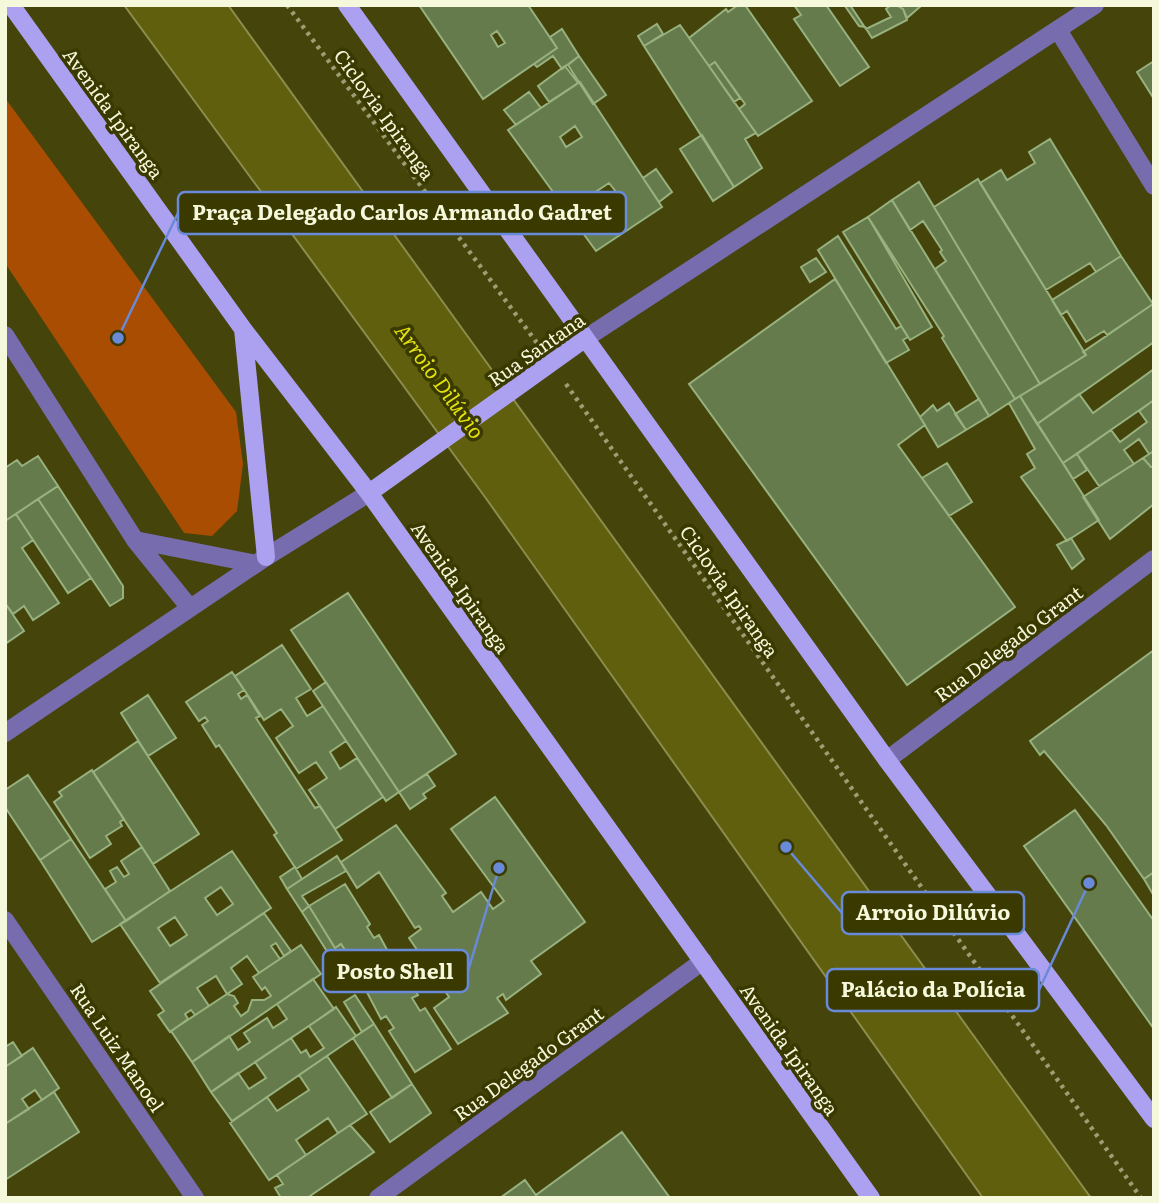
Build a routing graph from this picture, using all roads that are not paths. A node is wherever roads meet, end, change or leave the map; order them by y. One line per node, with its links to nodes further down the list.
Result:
1 (10, 5): 6 (main road, Avenida Ipiranga)
2 (347, 5): 8 (main road)
3 (1095, 5): 4 (street, Rua Santana)
4 (1058, 30): 5 (street); 8 (street, Rua Santana)
5 (1154, 186)
6 (243, 329): 9 (main road, Avenida Ipiranga); 12 (main road)
7 (5, 335): 10 (street)
8 (583, 340): 9 (main road, Rua Santana); 15 (main road)
9 (369, 493): 12 (street, Rua Santana); 17 (main road, Avenida Ipiranga)
10 (135, 540): 12 (street); 13 (street)
11 (1154, 559): 15 (street, Rua Delegado Grant)
12 (261, 560): 13 (street, Rua Santana)
13 (190, 608): 14 (street, Rua Santana)
14 (5, 733)
15 (887, 760): 18 (main road)
16 (5, 920): 19 (street, Rua Luiz Manoel)
17 (702, 961): 20 (street, Rua Delegado Grant); 21 (main road, Avenida Ipiranga)
18 (1154, 1119)
19 (195, 1198)
20 (378, 1198)
21 (871, 1198)

